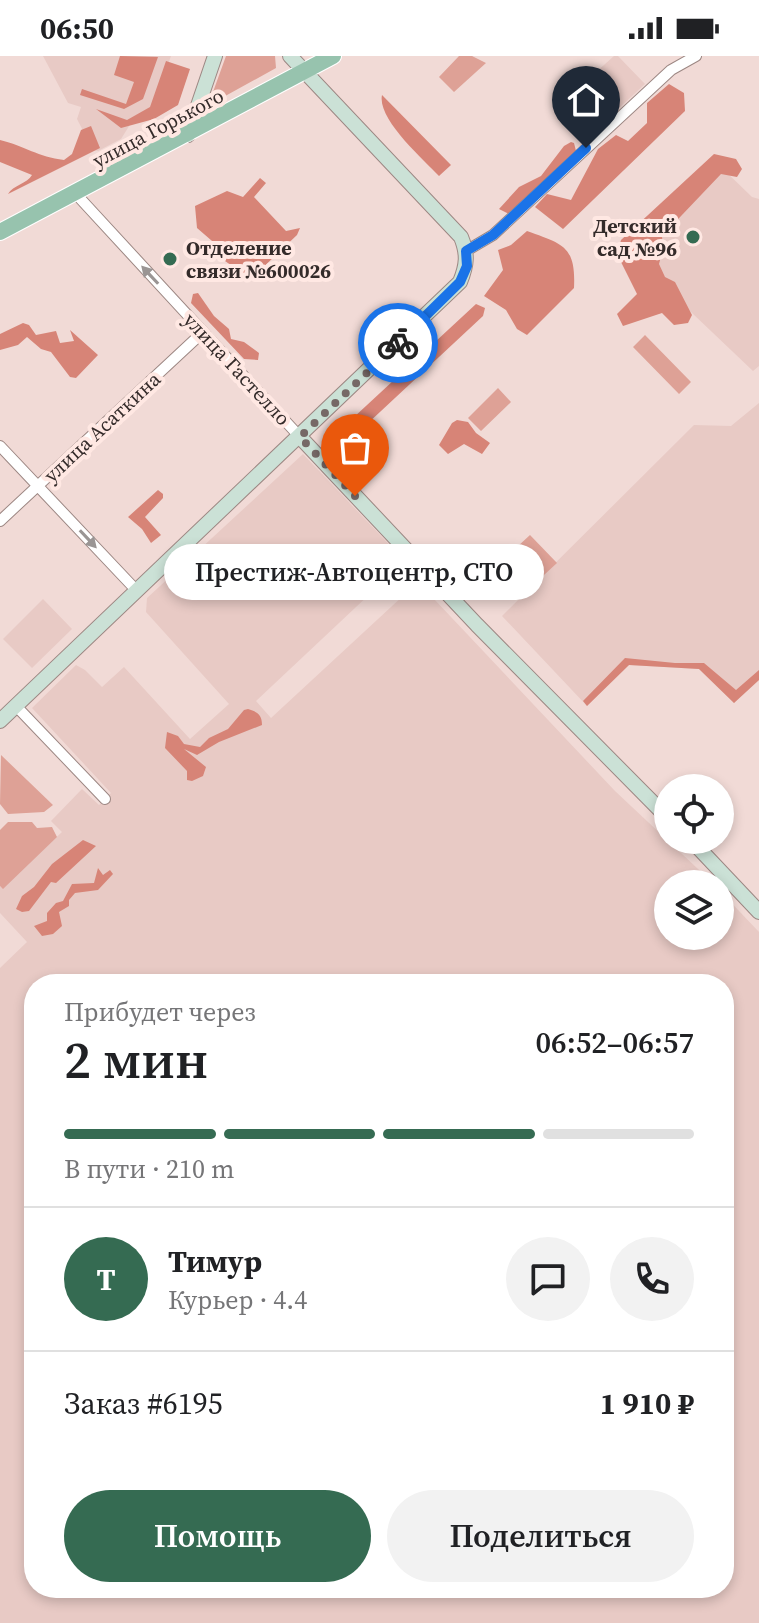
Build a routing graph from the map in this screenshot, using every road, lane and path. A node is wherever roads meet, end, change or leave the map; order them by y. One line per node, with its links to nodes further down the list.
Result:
1 (215, 56): 6 (main road)
2 (290, 56): 5 (main road)
3 (333, 56): 5 (main road, улица Горького)
4 (696, 56): 9 (street)
5 (305, 72): 6 (main road, улица Горького); 9 (main road)
6 (188, 135): 7 (main road, улица Горького)
7 (76, 194): 8 (main road, улица Горького); 10 (street, улица Гастелло, one-way to 7)
8 (0, 232)
9 (466, 251): 11 (main road)
10 (203, 332): 11 (street, улица Гастелло); 13 (street, улица Асаткина)
11 (300, 437): 15 (main road); 19 (main road, улица Гастелло)
12 (0, 446): 13 (street)
13 (38, 486): 14 (street, улица Асаткина); 15 (street, one-way to 15)
14 (0, 521)
15 (137, 591): 16 (main road)
16 (16, 706): 17 (main road); 18 (street)
17 (0, 721)
18 (105, 799)
19 (654, 804)
20 (704, 854): 21 (main road)
21 (759, 912)

